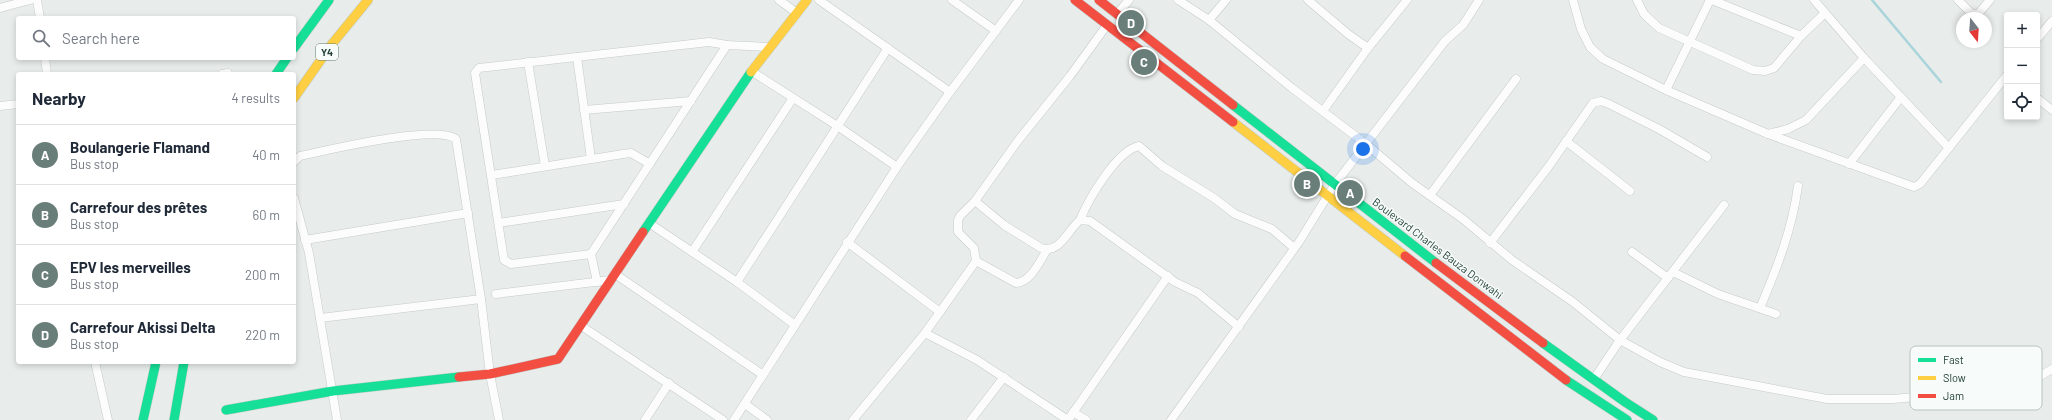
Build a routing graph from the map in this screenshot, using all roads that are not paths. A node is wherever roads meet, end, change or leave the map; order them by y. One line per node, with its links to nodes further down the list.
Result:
1 (30, 0): 24 (street)
2 (37, 0): 28 (street)
3 (328, 0): 36 (main road, Y4)
4 (779, 0): 25 (street)
5 (807, 0): 25 (main road)
6 (819, 0): 39 (street)
7 (952, 0): 32 (street)
8 (1019, 0): 32 (street)
9 (1075, 0): 31 (main road)
10 (1099, 0): 27 (main road, Boulevard Charles Bauza Donwahi)
11 (1129, 0): 27 (street)
12 (1178, 0): 29 (street)
13 (1226, 0): 29 (street)
14 (1407, 0): 40 (street)
15 (1479, 0): 66 (street)
16 (1573, 0): 51 (street)
17 (1637, 0): 35 (street)
18 (1711, 0): 34 (street); 35 (street)
19 (1814, 0): 26 (street)
20 (1958, 0): 21 (street)
21 (1990, 0)
22 (366, 2): 53 (main road, Y4)
23 (1313, 2): 40 (street)
24 (0, 8)
25 (797, 13): 38 (main road)
26 (1825, 13): 34 (street); 42 (street)
27 (1117, 14): 76 (main road, Boulevard Charles Bauza Donwahi)
28 (40, 16)
29 (1209, 20): 62 (street)
30 (2052, 21): 33 (street)
31 (1107, 25): 80 (main road); 81 (street)
32 (996, 31): 52 (street)
33 (2040, 35)
34 (1801, 36): 35 (street)
35 (1689, 41): 51 (street)
36 (296, 45)
37 (727, 45): 38 (street); 41 (street); 57 (street)
38 (770, 47): 46 (main road)
39 (888, 48): 52 (street); 63 (street)
40 (1368, 48): 62 (street)
41 (577, 57): 45 (street); 60 (street)
42 (1864, 58): 54 (street); 64 (street)
43 (45, 60): 47 (street)
44 (286, 60): 48 (main road)
45 (528, 62): 73 (street); 75 (street)
46 (751, 71): 55 (street); 88 (main road)
47 (47, 72)
48 (277, 72)
49 (1516, 78): 79 (street)
50 (2004, 79): 67 (street)
51 (1666, 90): 64 (street)
52 (950, 92): 74 (street)
53 (296, 95)
54 (1900, 97): 67 (street); 72 (street)
55 (793, 98): 63 (street); 94 (street)
56 (2040, 100): 61 (street)
57 (691, 101): 60 (street); 71 (street)
58 (16, 104): 59 (street)
59 (0, 106)
60 (584, 110): 69 (street)
61 (2052, 110)
62 (1323, 111): 66 (street)
63 (839, 127): 74 (street); 102 (street)
64 (1768, 134): 72 (street)
65 (1566, 141): 68 (street); 78 (street); 91 (street)
66 (1366, 144): 76 (street); 79 (street)
67 (1949, 148): 72 (street)
68 (1707, 157)
69 (591, 159): 71 (street); 73 (street)
70 (296, 160): 85 (street)
71 (650, 164): 82 (street)
72 (1849, 164)
73 (545, 166): 75 (street)
74 (897, 167): 90 (street)
75 (492, 175): 87 (street)
76 (1335, 184): 80 (street); 122 (main road, Boulevard Charles Bauza Donwahi)
77 (1798, 186): 105 (street)
78 (1630, 191)
79 (1430, 195): 91 (street)
80 (1328, 196): 92 (street); 143 (main road)
81 (975, 201): 93 (street); 97 (street)
82 (624, 204): 87 (street); 96 (street)
83 (1724, 205): 98 (street)
84 (296, 206): 89 (street)
85 (468, 213): 89 (street); 104 (street)
86 (1080, 220): 92 (street); 93 (street); 99 (street)
87 (498, 223): 96 (street)
88 (649, 223): 94 (street); 100 (main road)
89 (305, 240): 108 (street)
90 (847, 242): 106 (street); 110 (street)
91 (1490, 243): 113 (street)
92 (1294, 248): 111 (street)
93 (1047, 250): 97 (street)
94 (692, 252): 102 (street)
95 (1632, 252): 98 (street)
96 (591, 254): 101 (street)
97 (976, 261): 106 (street)
98 (1670, 275): 105 (street); 113 (street)
99 (1168, 276): 111 (street); 128 (street)
100 (613, 277): 101 (street); 109 (main road); 119 (street)
101 (597, 282): 103 (street)
102 (737, 282): 110 (street)
103 (496, 294)
104 (481, 299): 108 (street); 118 (street)
105 (1760, 308): 107 (street)
106 (940, 312): 112 (street)
107 (1776, 314)
108 (320, 318): 124 (street)
109 (580, 325): 118 (main road); 123 (street)
110 (795, 325): 119 (street)
111 (1239, 327): 142 (street)
112 (925, 333): 121 (street); 138 (street)
113 (1620, 340): 122 (street); 125 (street)
114 (95, 364): 129 (street)
115 (156, 364): 130 (main road)
116 (184, 364): 131 (main road)
117 (2052, 369): 120 (street)
118 (490, 374): 124 (main road); 133 (street)
119 (762, 375): 126 (street)
120 (2042, 375)
121 (1004, 377): 139 (street); 140 (street)
122 (1594, 379): 144 (main road, Boulevard Charles Bauza Donwahi)
123 (668, 383): 134 (street); 135 (street)
124 (333, 391): 127 (main road); 132 (street)
125 (1910, 397)
126 (745, 404): 136 (street); 137 (street)
127 (226, 410)
128 (1073, 412): 140 (street); 141 (street)
129 (108, 420)
130 (143, 420)
131 (174, 420)
132 (337, 420)
133 (498, 420)
134 (646, 420)
135 (723, 420)
136 (734, 420)
137 (767, 420)
138 (854, 420)
139 (971, 420)
140 (1068, 420)
141 (1086, 420)
142 (1171, 420)
143 (1627, 420)
144 (1653, 420)

